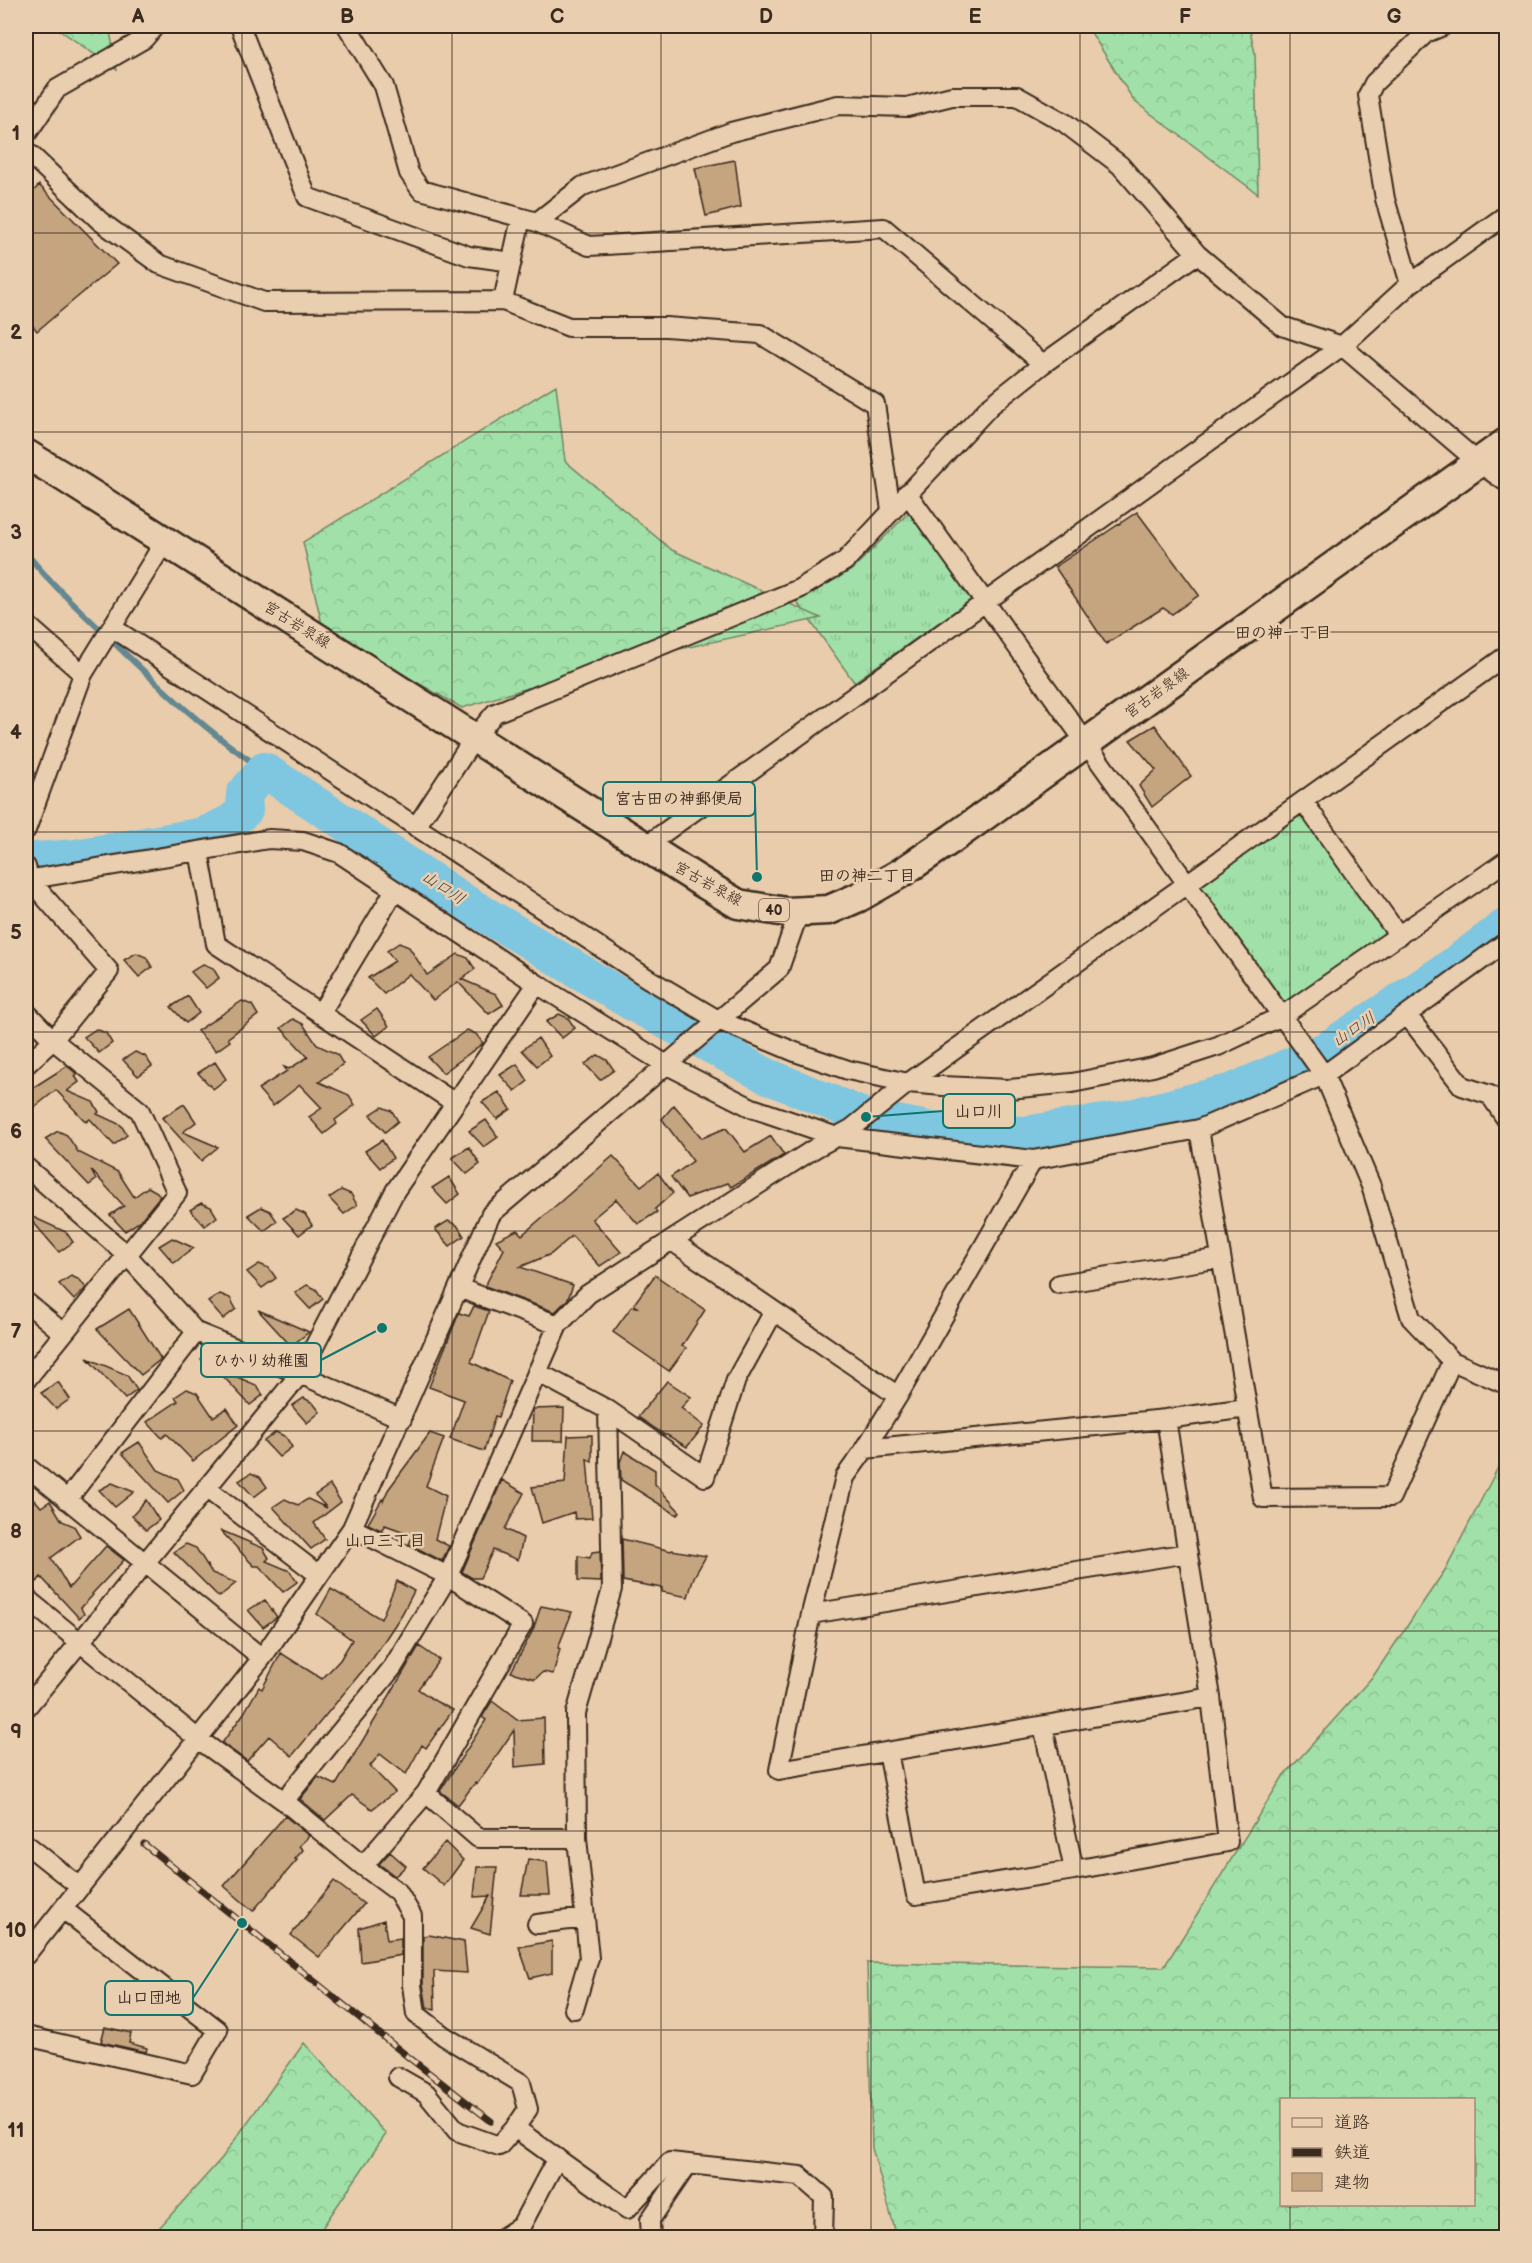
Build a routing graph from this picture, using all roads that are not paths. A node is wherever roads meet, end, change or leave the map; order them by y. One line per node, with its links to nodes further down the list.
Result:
1 (155, 26): 5 (street)
2 (240, 26): 10 (street)
3 (347, 26): 8 (street)
4 (1429, 28): 11 (street)
5 (27, 131): 6 (street)
6 (28, 158): 12 (street)
7 (1506, 216): 11 (street)
8 (529, 220): 9 (street); 10 (street); 14 (street)
9 (1197, 254): 13 (street); 14 (street)
10 (512, 262): 12 (street)
11 (1410, 284): 13 (street)
12 (503, 301): 20 (street)
13 (1342, 346): 17 (street); 22 (street)
14 (1043, 364): 19 (street)
15 (1506, 443): 17 (main road, 宮古岩泉線 / 40)
16 (26, 454): 21 (main road, 宮古岩泉線 / 40)
17 (1479, 463): 18 (street); 28 (main road, 宮古岩泉線 / 40)
18 (1506, 482)
19 (907, 493): 20 (street); 22 (street)
20 (891, 510): 27 (street)
21 (165, 542): 24 (street); 27 (main road, 宮古岩泉線 / 40)
22 (985, 602): 28 (street); 32 (street)
23 (26, 624): 26 (street)
24 (113, 628): 26 (street); 30 (street)
25 (1506, 656): 29 (street)
26 (84, 674): 31 (street)
27 (474, 738): 30 (street); 32 (main road, 宮古岩泉線 / 40)
28 (1087, 743): 36 (street); 38 (main road, 宮古岩泉線 / 40)
29 (1303, 801): 36 (street); 39 (street)
30 (416, 827): 46 (street)
31 (26, 830)
32 (644, 847): 38 (main road, 宮古岩泉線 / 40)
33 (199, 851): 35 (street); 37 (street); 43 (street)
34 (1506, 861): 39 (street)
35 (27, 875): 47 (street)
36 (1187, 884): 45 (street); 51 (street)
37 (395, 890): 41 (street); 43 (street)
38 (799, 912): 46 (street)
39 (1399, 936): 45 (street)
40 (1506, 942): 44 (street)
41 (537, 984): 48 (street); 52 (street)
42 (26, 1012): 47 (street)
43 (320, 1014): 52 (street)
44 (1407, 1015): 50 (street); 53 (street)
45 (1284, 1019): 50 (street); 51 (street)
46 (718, 1020): 48 (street); 51 (street)
47 (53, 1040): 49 (street); 59 (street)
48 (665, 1064): 55 (street); 62 (street)
49 (26, 1065)
50 (1321, 1070): 54 (street); 68 (street)
51 (909, 1083): 55 (street)
52 (455, 1103): 70 (street)
53 (1506, 1119)
54 (1198, 1129): 56 (street); 60 (street)
55 (844, 1133): 56 (street); 58 (street)
56 (1033, 1160): 73 (street)
57 (26, 1167): 59 (street)
58 (672, 1240): 64 (street); 65 (street)
59 (126, 1254): 66 (street); 67 (street)
60 (1221, 1258): 61 (street); 74 (street)
61 (1059, 1284)
62 (459, 1288): 65 (street); 76 (street)
63 (26, 1302): 67 (street)
64 (774, 1311): 73 (street); 75 (street)
65 (558, 1325): 69 (street)
66 (196, 1332): 70 (street); 81 (street)
67 (63, 1333): 71 (street)
68 (1452, 1361): 72 (street); 74 (street)
69 (537, 1372): 75 (street); 86 (street)
70 (300, 1374): 76 (street); 80 (street)
71 (26, 1380)
72 (1504, 1383)
73 (898, 1396): 78 (street)
74 (1247, 1408): 77 (street)
75 (608, 1410): 98 (street)
76 (402, 1419): 82 (street)
77 (1166, 1419): 78 (street); 83 (street)
78 (865, 1449): 88 (street)
79 (26, 1466): 81 (street)
80 (206, 1488): 84 (street); 85 (street)
81 (67, 1500): 84 (street)
82 (352, 1528): 85 (street); 86 (street)
83 (1188, 1553): 88 (street); 91 (street)
84 (145, 1563): 89 (street); 90 (street)
85 (319, 1575): 90 (street)
86 (448, 1576): 96 (street); 97 (street)
87 (26, 1598): 89 (street)
88 (811, 1614): 95 (street)
89 (80, 1642): 92 (street); 94 (street)
90 (262, 1658): 94 (street)
91 (1211, 1697): 93 (street); 101 (street)
92 (26, 1708)
93 (1042, 1726): 95 (street); 101 (street)
94 (198, 1739): 97 (street); 102 (street)
95 (888, 1752): 101 (street)
96 (426, 1794): 98 (street); 100 (street)
97 (284, 1801): 100 (street)
98 (576, 1838): 104 (street)
99 (26, 1844): 102 (street)
100 (363, 1866): 110 (street)
101 (1074, 1870)
102 (80, 1887): 103 (street)
103 (63, 1909): 106 (street); 108 (street)
104 (585, 1918): 105 (street); 107 (street)
105 (537, 1924)
106 (26, 1955)
107 (574, 2009)
108 (26, 2036)
109 (398, 2077): 110 (street)
110 (515, 2128): 111 (street)
111 (557, 2158): 112 (street); 113 (street)
112 (688, 2164): 114 (street); 115 (street)
113 (502, 2238)
114 (651, 2238)
115 (823, 2238)

